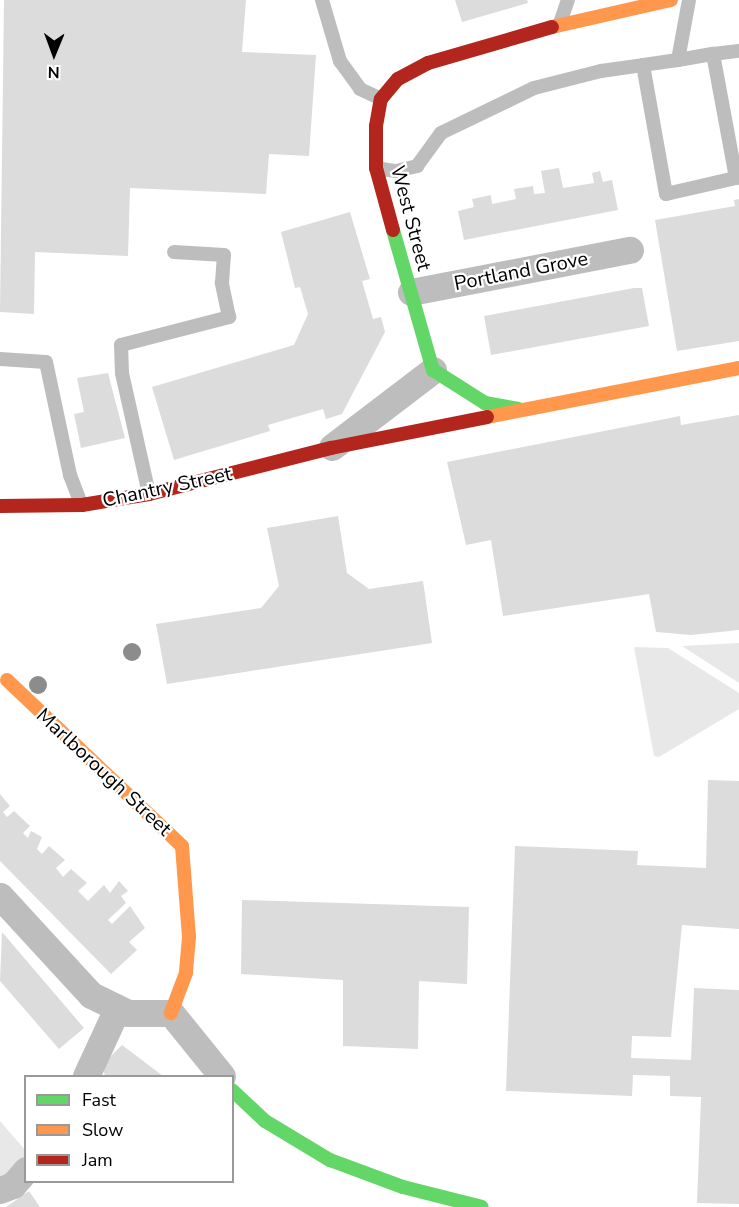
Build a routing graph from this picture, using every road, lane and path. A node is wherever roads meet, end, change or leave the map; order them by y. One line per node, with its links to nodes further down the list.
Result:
1 (322, 0): 10 (lane)
2 (568, 0): 5 (lane)
3 (672, 0): 5 (street)
4 (689, 0): 8 (lane)
5 (559, 25): 10 (street)
6 (739, 51): 7 (lane)
7 (713, 54): 8 (lane); 12 (lane)
8 (678, 60): 9 (lane)
9 (643, 65): 11 (lane); 12 (lane)
10 (381, 99): 11 (street, West Street)
11 (376, 168): 15 (street, West Street)
12 (738, 178)
13 (630, 250): 15 (street, Portland Grove)
14 (174, 252): 21 (lane)
15 (411, 292): 18 (street, West Street)
16 (0, 359): 23 (lane)
17 (739, 368): 19 (street)
18 (433, 370): 19 (street); 20 (street, Chantry Street)
19 (528, 411): 20 (street, Chantry Street)
20 (331, 448): 21 (street, Chantry Street)
21 (149, 494): 23 (street, Chantry Street)
22 (0, 506): 23 (street, Chantry Street)
23 (82, 506)
24 (6, 680): 27 (street, Marlborough Street)
25 (0, 896): 26 (street)
26 (117, 1010): 27 (street); 28 (street)
27 (171, 1013): 29 (street)
28 (87, 1075)
29 (220, 1075)
30 (234, 1092): 33 (street)
31 (24, 1172): 32 (street)
32 (0, 1190)
33 (476, 1206)

